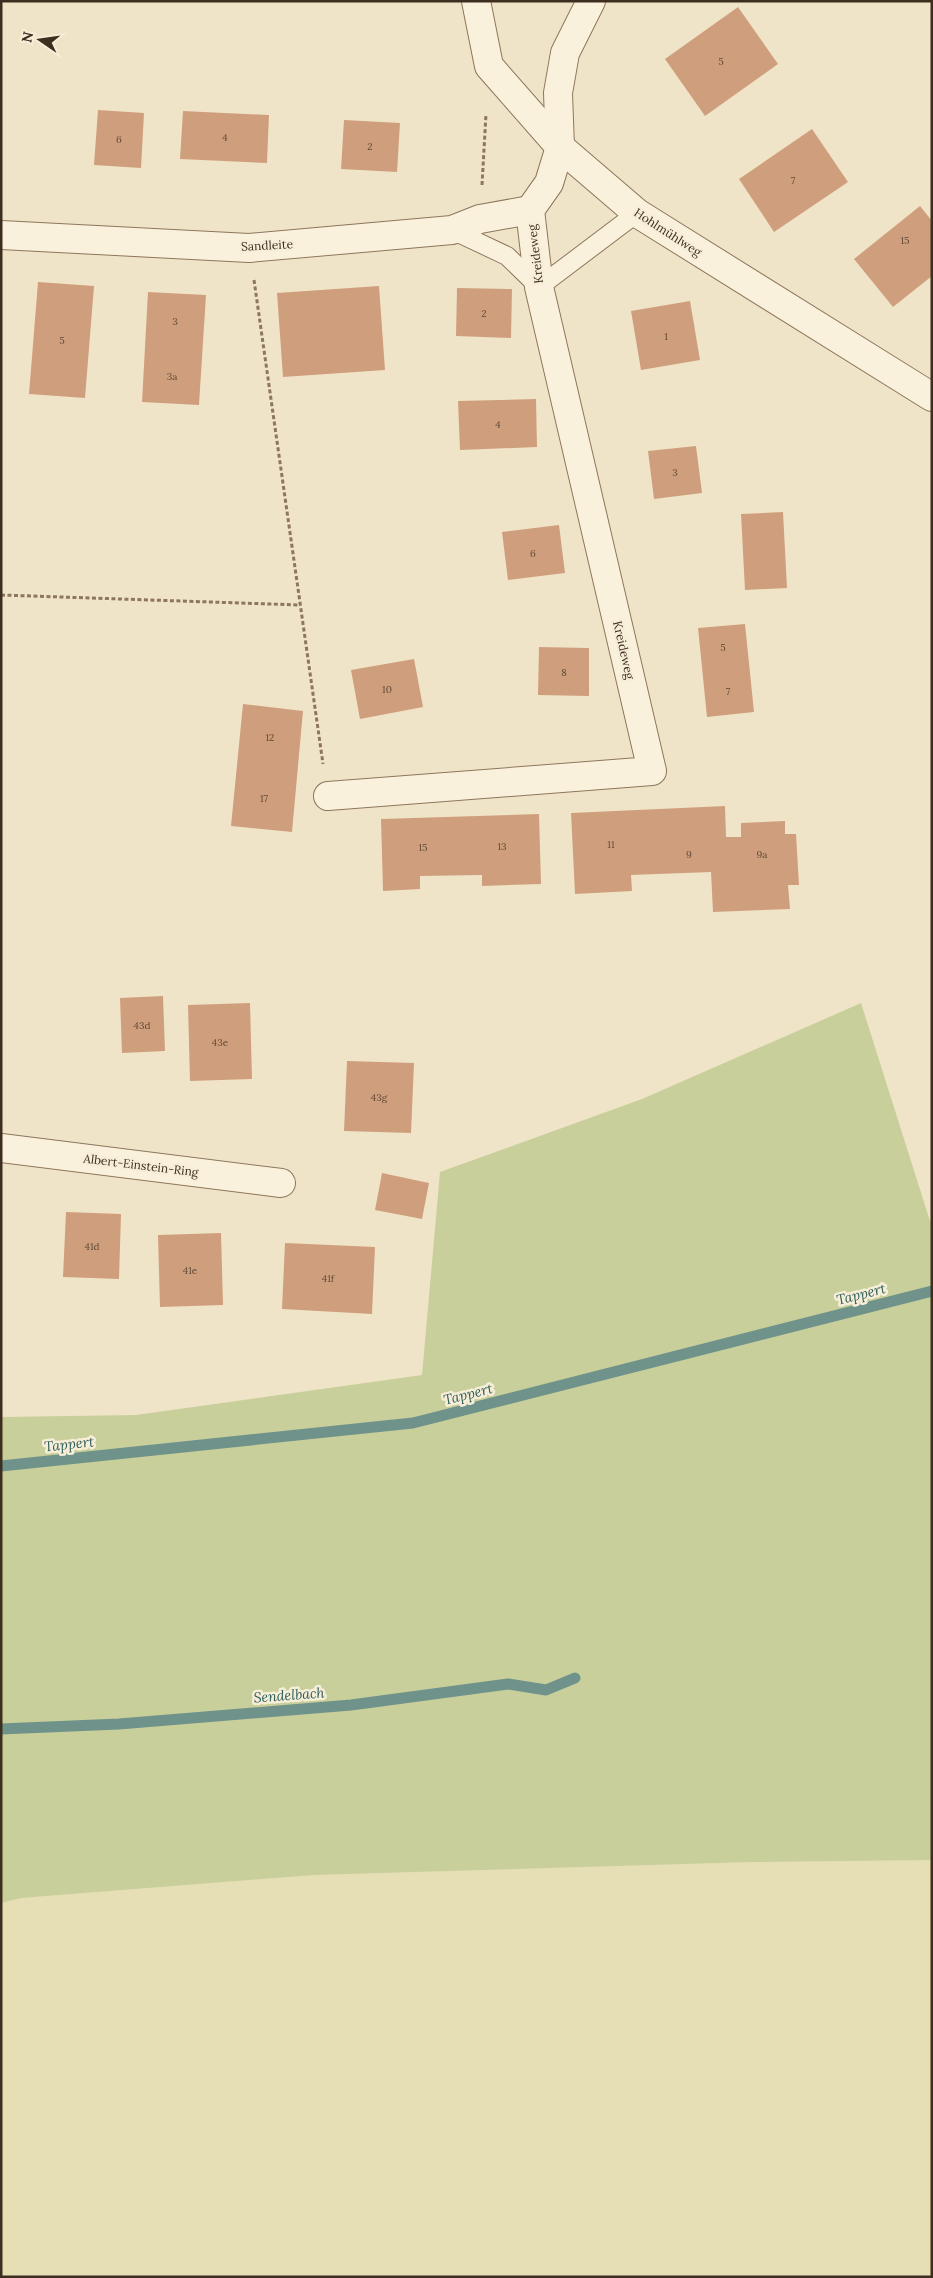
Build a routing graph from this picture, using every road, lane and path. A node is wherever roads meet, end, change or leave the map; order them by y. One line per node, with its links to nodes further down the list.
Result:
1 (476, 1): 3 (street, Hohlmühlweg)
2 (591, 1): 4 (street, Kreideweg)
3 (489, 66): 4 (street, Hohlmühlweg); 7 (path)
4 (560, 147): 5 (street, Kreideweg); 6 (street, Hohlmühlweg)
5 (530, 210): 7 (street, Sandleite); 11 (street, Kreideweg)
6 (637, 213): 11 (lane); 12 (street, Hohlmühlweg)
7 (480, 218): 8 (street, Sandleite)
8 (452, 230): 10 (street, Sandleite); 11 (lane)
9 (1, 235): 10 (street, Sandleite)
10 (249, 248): 14 (path)
11 (539, 287): 15 (street, Kreideweg)
12 (932, 397)
13 (1, 595): 14 (path)
14 (300, 605): 15 (path)
15 (328, 796)
16 (1, 1148): 17 (street, Albert-Einstein-Ring)
17 (281, 1183)

